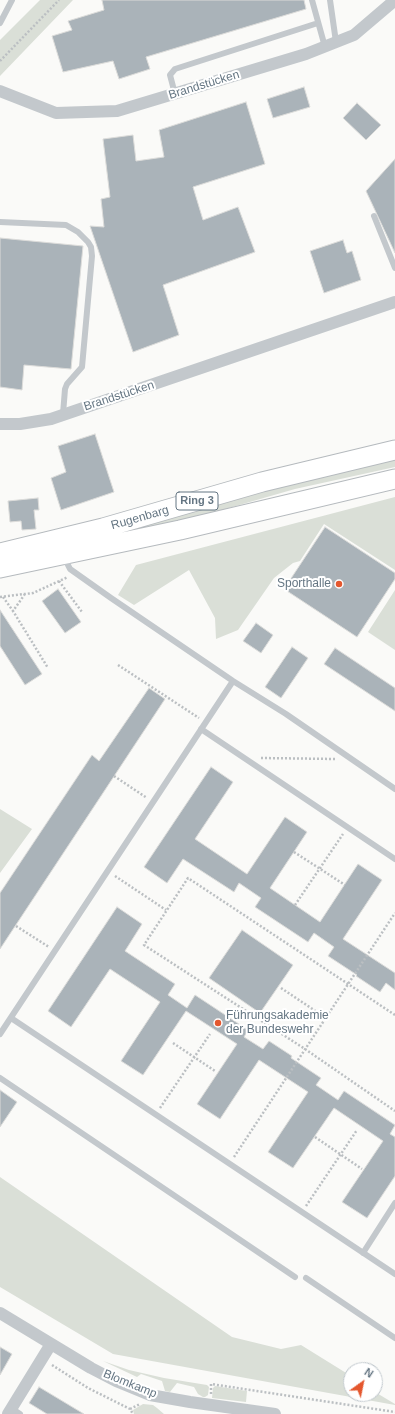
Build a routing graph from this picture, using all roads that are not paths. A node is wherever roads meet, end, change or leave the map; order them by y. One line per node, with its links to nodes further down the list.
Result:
1 (12, 0): 5 (lane)
2 (312, 0): 6 (lane)
3 (330, 0): 7 (lane)
4 (395, 0): 7 (street, Brandstücken)
5 (0, 23)
6 (318, 23): 7 (lane); 9 (lane)
7 (330, 44): 9 (street, Brandstücken)
8 (0, 91): 9 (street, Brandstücken)
9 (175, 94)
10 (374, 216): 12 (lane)
11 (0, 222): 14 (lane)
12 (395, 268)
13 (395, 302): 14 (street, Brandstücken)
14 (63, 414): 15 (street, Brandstücken)
15 (0, 424)
16 (395, 450): 18 (main road, Rugenbarg / Ring 3)
17 (395, 479): 19 (main road, Rugenbarg / Ring 3)
18 (0, 553)
19 (67, 562): 20 (main road, Rugenbarg / Ring 3); 21 (lane)
20 (0, 568)
21 (233, 681): 22 (lane); 23 (lane)
22 (201, 729): 24 (lane); 25 (lane)
23 (395, 789)
24 (395, 859)
25 (11, 1018): 26 (lane); 29 (lane)
26 (0, 1034)
27 (0, 1078): 31 (lane)
28 (395, 1203): 29 (lane)
29 (362, 1253): 30 (lane)
30 (395, 1274)
31 (295, 1277)
32 (306, 1278): 34 (lane)
33 (0, 1313): 35 (street, Blomkamp)
34 (395, 1338)
35 (48, 1349): 36 (street, Blomkamp); 37 (street)
36 (188, 1408): 38 (street, Blomkamp)
37 (13, 1412)
38 (275, 1414)

